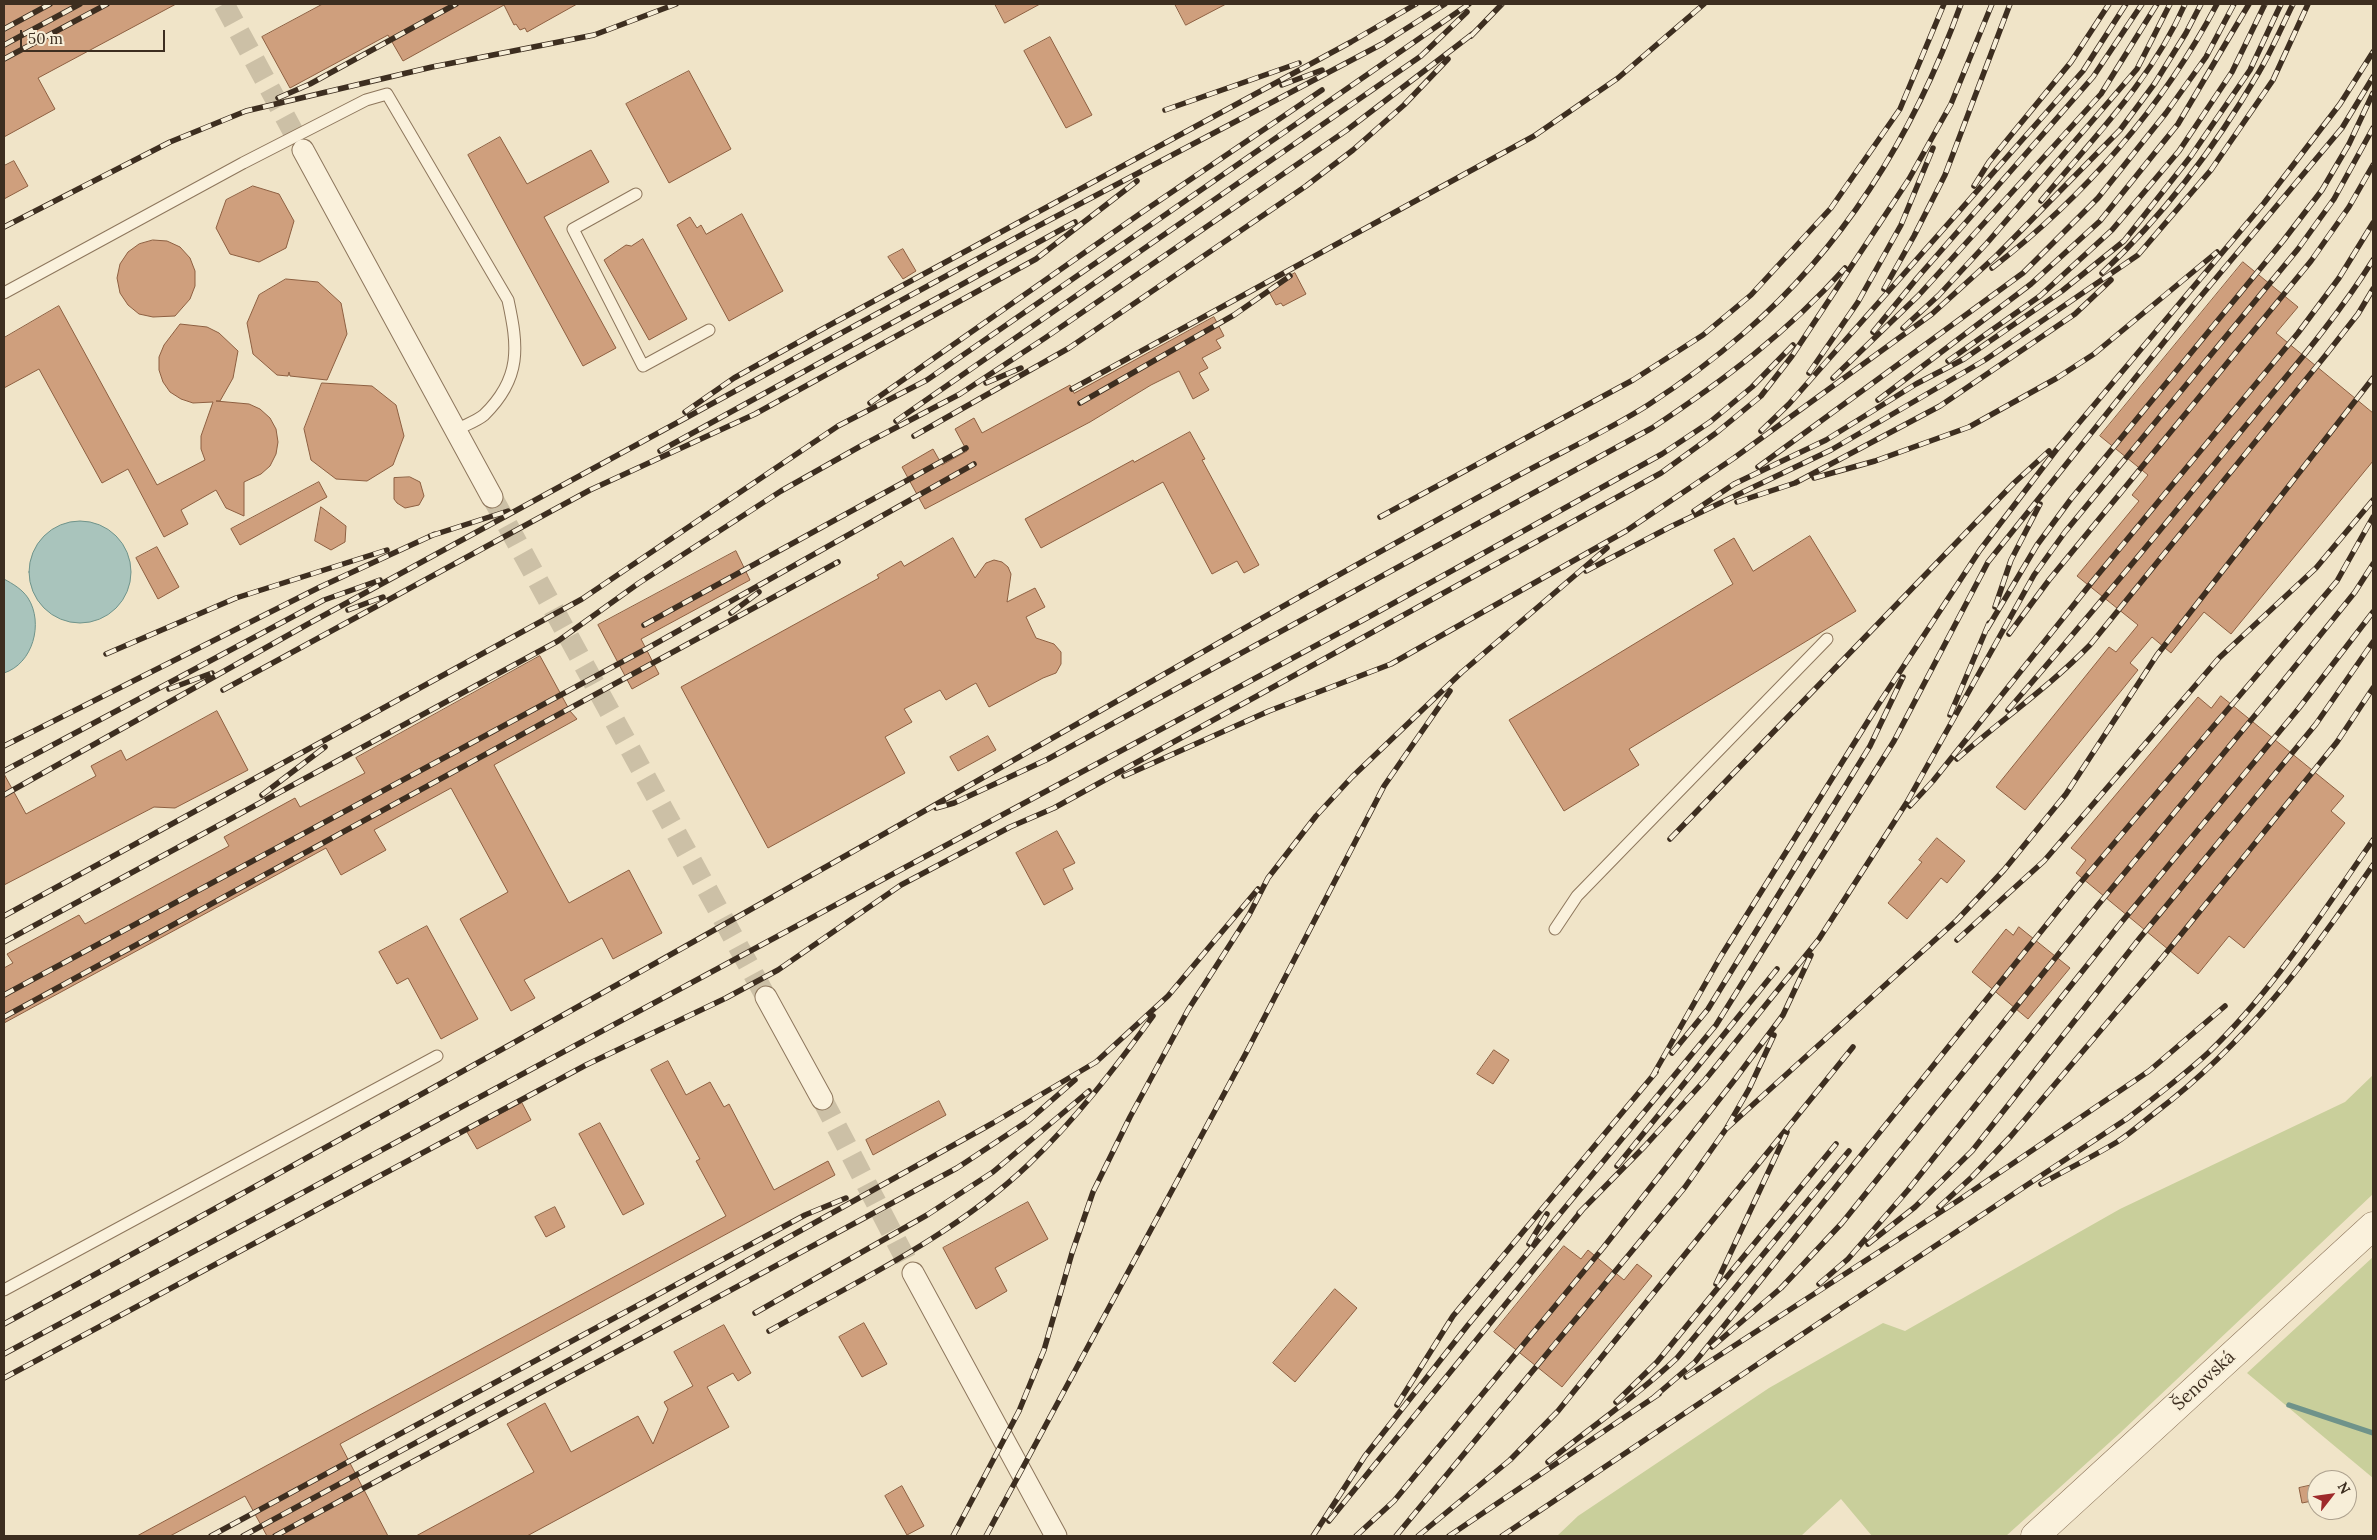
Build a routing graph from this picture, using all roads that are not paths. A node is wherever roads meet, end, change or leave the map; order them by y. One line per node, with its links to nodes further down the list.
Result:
1 (303, 150): 5 (street)
2 (636, 194): 4 (lane)
3 (4, 293): 5 (lane)
4 (709, 330)
5 (456, 430): 6 (street)
6 (492, 497)
7 (1827, 639): 8 (lane)
8 (1555, 929)
9 (766, 996): 11 (street)
10 (437, 1056): 14 (lane)
11 (822, 1099)
12 (2373, 1226): 16 (street, Šenovská)
13 (913, 1272): 15 (street)
14 (4, 1290)
15 (1056, 1536)
16 (2035, 1536)

